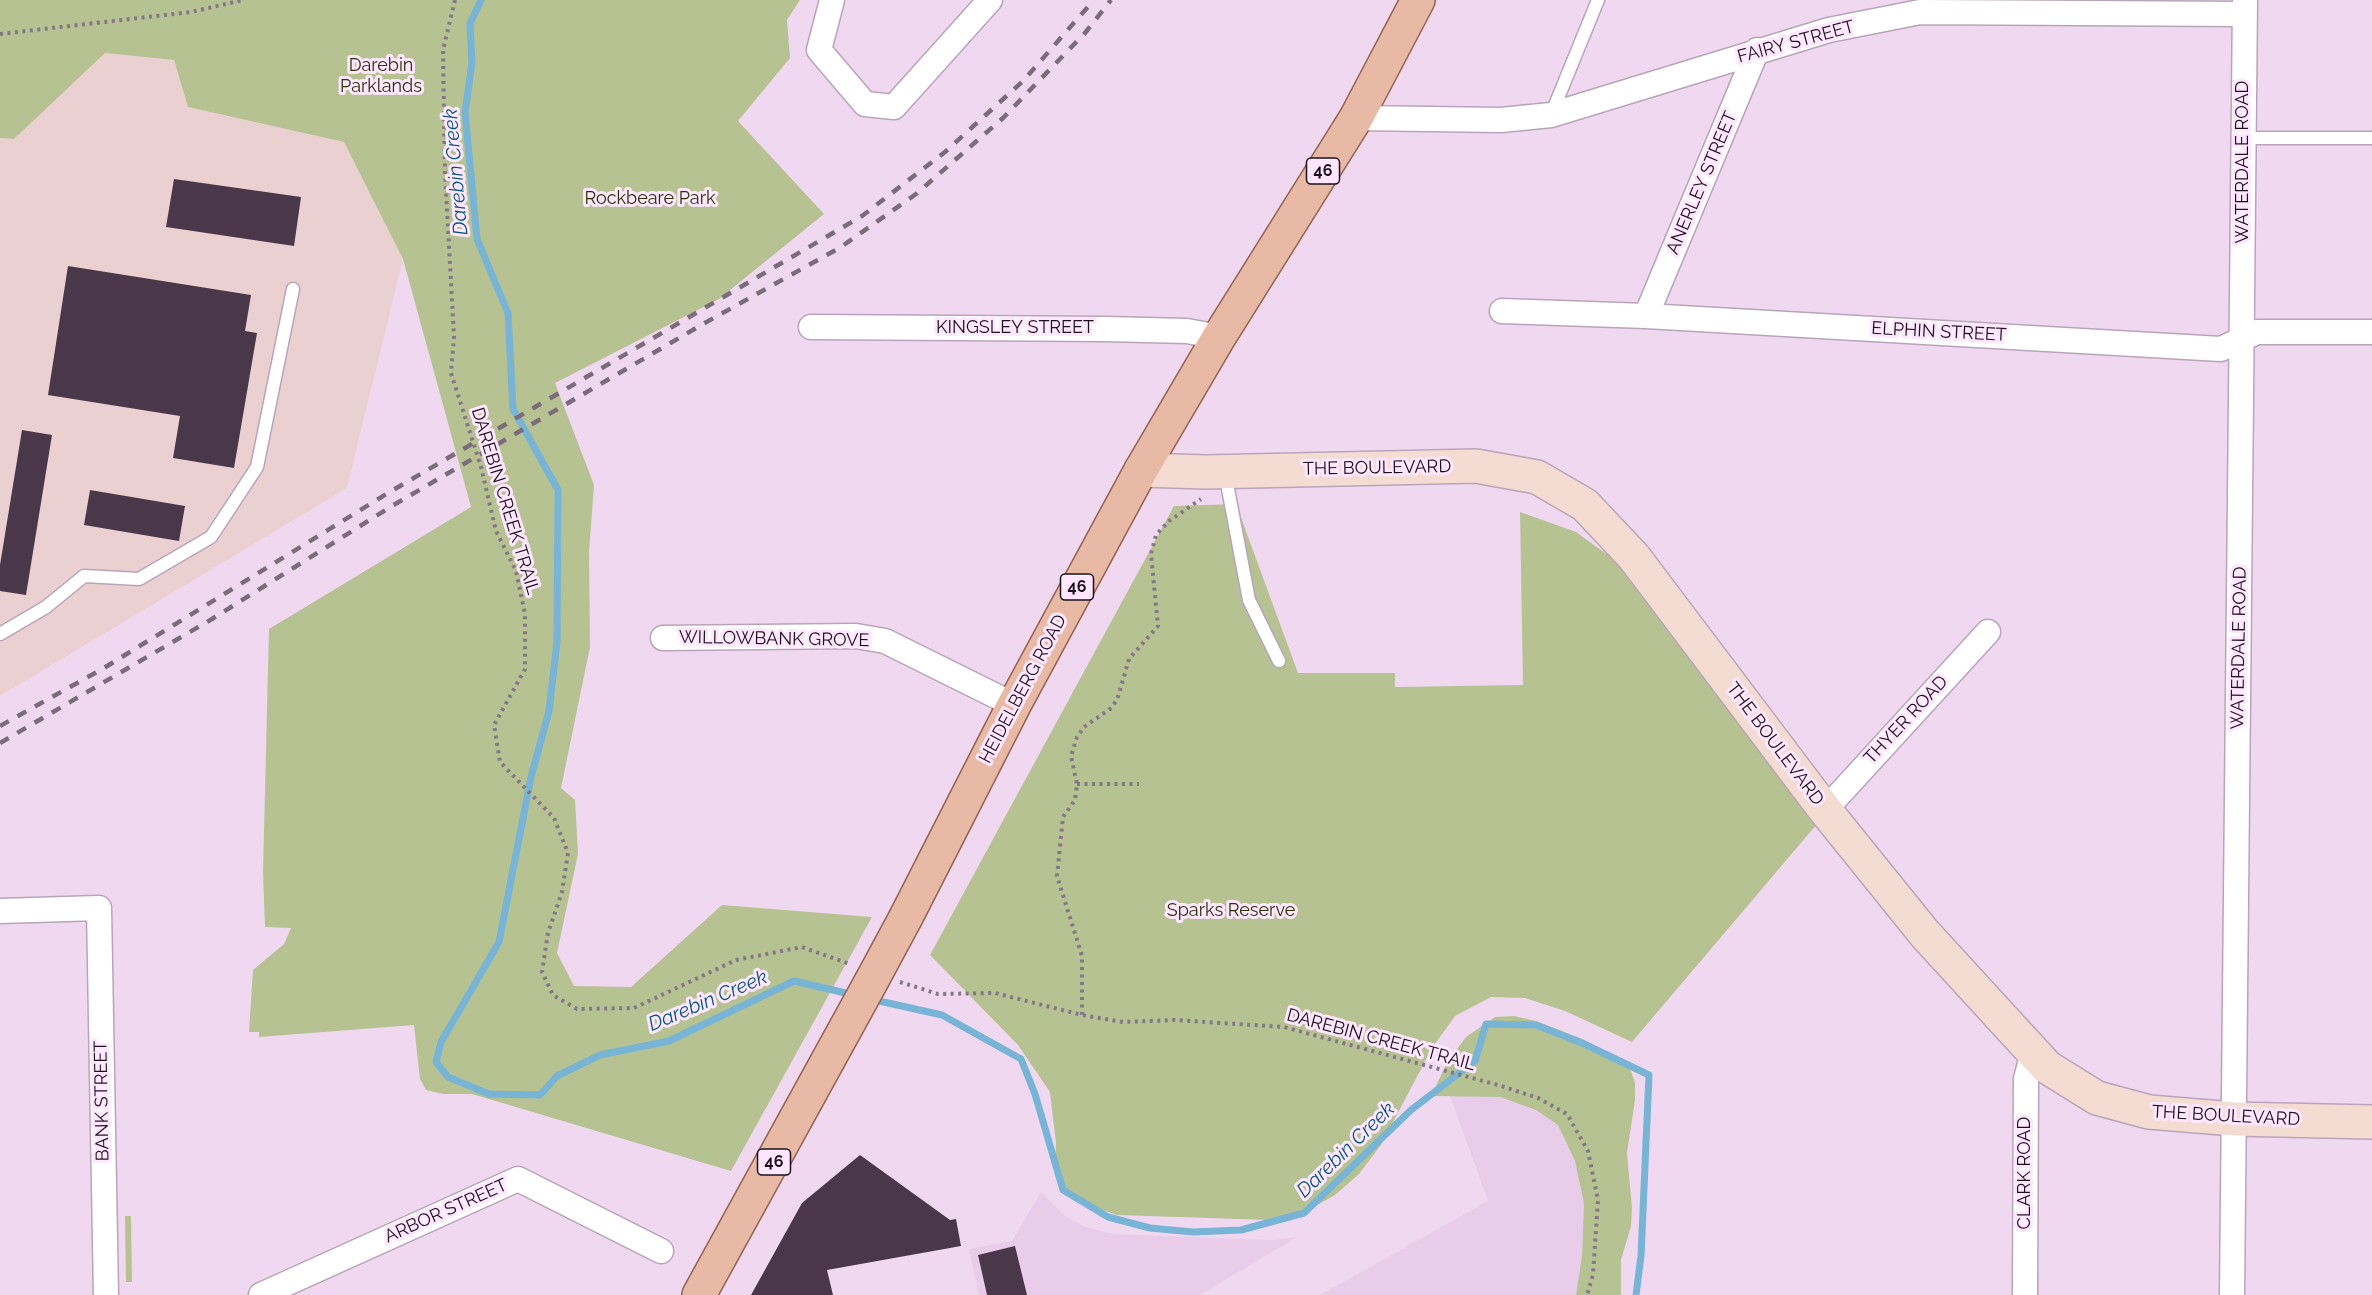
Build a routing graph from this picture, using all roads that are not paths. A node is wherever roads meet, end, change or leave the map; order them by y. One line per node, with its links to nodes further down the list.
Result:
1 (832, 0): 2 (street)
2 (990, 0)
3 (1418, 0): 9 (main road, HEIDELBERG ROAD / 46)
4 (1598, 0): 8 (lane)
5 (1920, 6): 6 (street, FAIRY STREET); 7 (street, FAIRY STREET)
6 (2244, 7): 10 (street, WATERDALE ROAD)
7 (1757, 50): 8 (street, FAIRY STREET); 14 (street, ANERLEY STREET)
8 (1551, 115): 9 (street, FAIRY STREET)
9 (1356, 118): 17 (main road, HEIDELBERG ROAD / 46)
10 (2243, 138): 11 (lane); 18 (street, WATERDALE ROAD)
11 (2372, 138)
12 (293, 289): 22 (lane)
13 (1502, 311): 14 (street, ELPHIN STREET)
14 (1646, 315): 18 (street, ELPHIN STREET)
15 (811, 327): 17 (street, KINGSLEY STREET)
16 (2372, 332): 18 (street, ELPHIN STREET)
17 (1219, 337): 19 (main road, HEIDELBERG ROAD / 46)
18 (2242, 339): 29 (street, WATERDALE ROAD)
19 (1141, 470): 20 (street, THE BOULEVARD); 25 (main road, HEIDELBERG ROAD / 46)
20 (1216, 472): 24 (lane); 26 (street, THE BOULEVARD)
21 (1988, 632): 26 (street, THYER ROAD)
22 (0, 634)
23 (663, 638): 25 (street, WILLOWBANK GROVE)
24 (1279, 661)
25 (1014, 705): 34 (main road, HEIDELBERG ROAD / 46, bridge)
26 (1825, 810): 28 (street, THE BOULEVARD)
27 (0, 911): 32 (street, BANK STREET)
28 (2033, 1052): 29 (street, THE BOULEVARD); 35 (street, CLARK ROAD)
29 (2234, 1119): 30 (street, THE BOULEVARD); 36 (street, WATERDALE ROAD)
30 (2372, 1122)
31 (661, 1251): 33 (street, ARBOR STREET)
32 (106, 1295)
33 (261, 1295)
34 (699, 1295)
35 (2025, 1295)
36 (2232, 1295)

